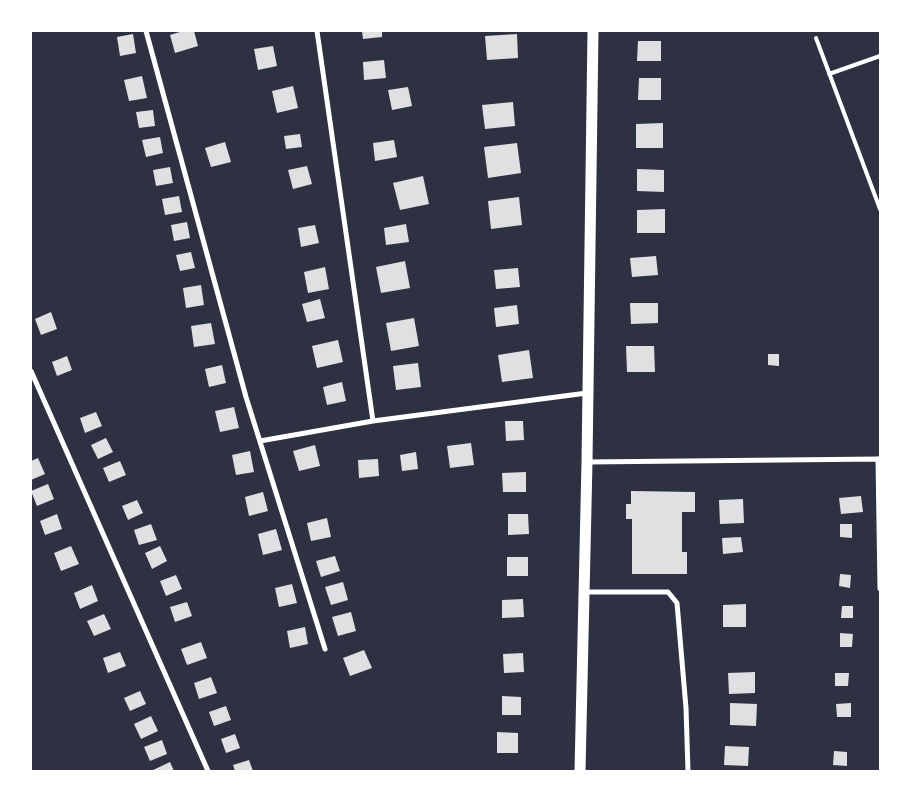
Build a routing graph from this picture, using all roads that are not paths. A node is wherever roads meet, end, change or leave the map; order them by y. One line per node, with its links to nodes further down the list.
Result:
1 (146, 31): 11 (street)
2 (317, 31): 10 (street)
3 (593, 31): 9 (main road)
4 (816, 38): 6 (lane)
5 (880, 56): 6 (lane)
6 (829, 74): 7 (lane)
7 (880, 209)
8 (31, 372): 17 (street)
9 (588, 392): 10 (street); 13 (main road)
10 (373, 421): 11 (street)
11 (260, 441): 16 (street)
12 (879, 459): 13 (street); 14 (street)
13 (587, 462): 15 (main road)
14 (880, 589)
15 (584, 592): 18 (main road); 19 (street)
16 (325, 649)
17 (208, 771)
18 (580, 771)
19 (688, 771)

